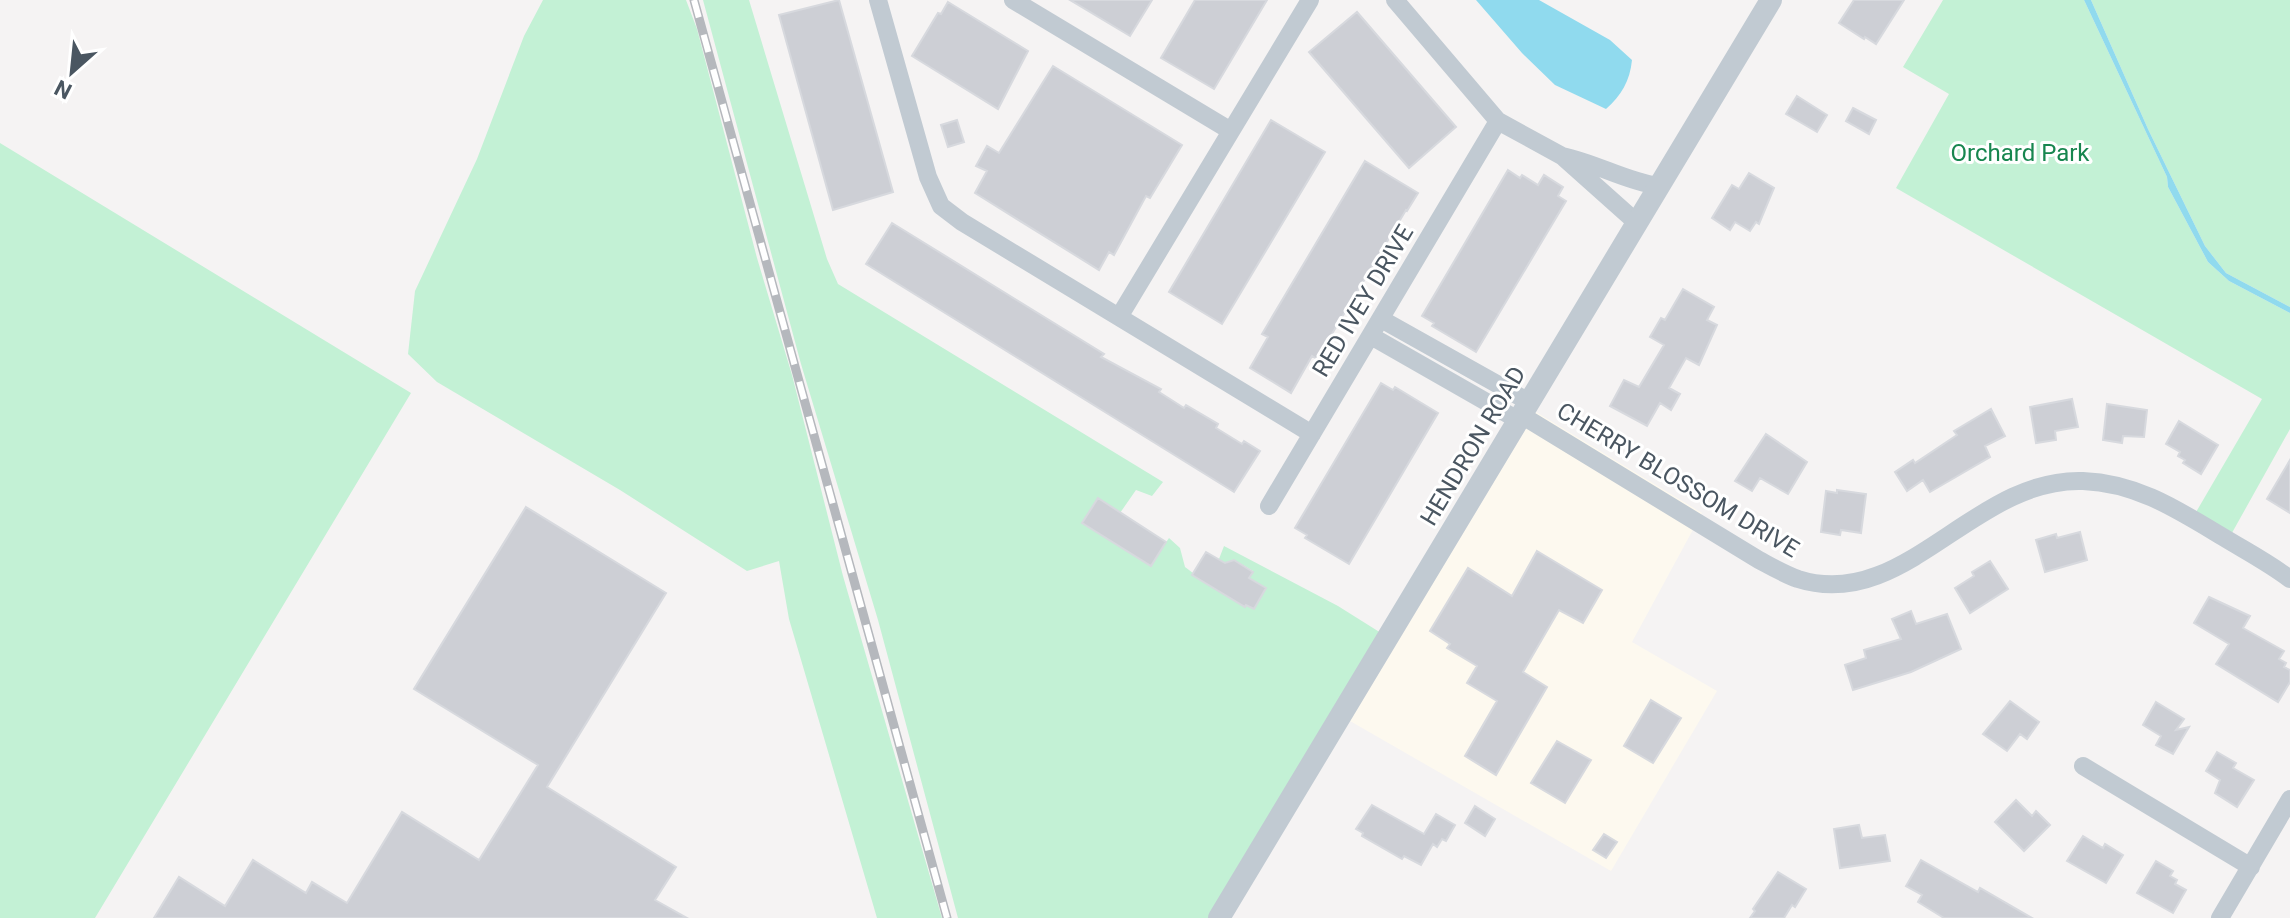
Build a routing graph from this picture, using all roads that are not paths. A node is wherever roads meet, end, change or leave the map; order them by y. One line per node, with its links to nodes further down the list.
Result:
1 (878, 0): 11 (street)
2 (1013, 0): 7 (street)
3 (1310, 0): 7 (street)
4 (1395, 0): 6 (street)
5 (1771, 0): 9 (street, HENDRON ROAD)
6 (1498, 121): 8 (street); 12 (street, RED IVEY DRIVE)
7 (1231, 131): 11 (street)
8 (1562, 156): 9 (street); 10 (street)
9 (1658, 186): 10 (street, HENDRON ROAD)
10 (1636, 222): 14 (street, HENDRON ROAD)
11 (1119, 317): 15 (street)
12 (1381, 319): 13 (street, RED IVEY DRIVE); 14 (street)
13 (1371, 336): 14 (street); 15 (street, RED IVEY DRIVE)
14 (1523, 412): 17 (street, CHERRY BLOSSOM DRIVE); 21 (street, HENDRON ROAD)
15 (1312, 434): 16 (street, RED IVEY DRIVE)
16 (1269, 506)
17 (2290, 579)
18 (2083, 766): 20 (street)
19 (2290, 799): 20 (street)
20 (2251, 867): 22 (street)
21 (1219, 918)
22 (2220, 918)

